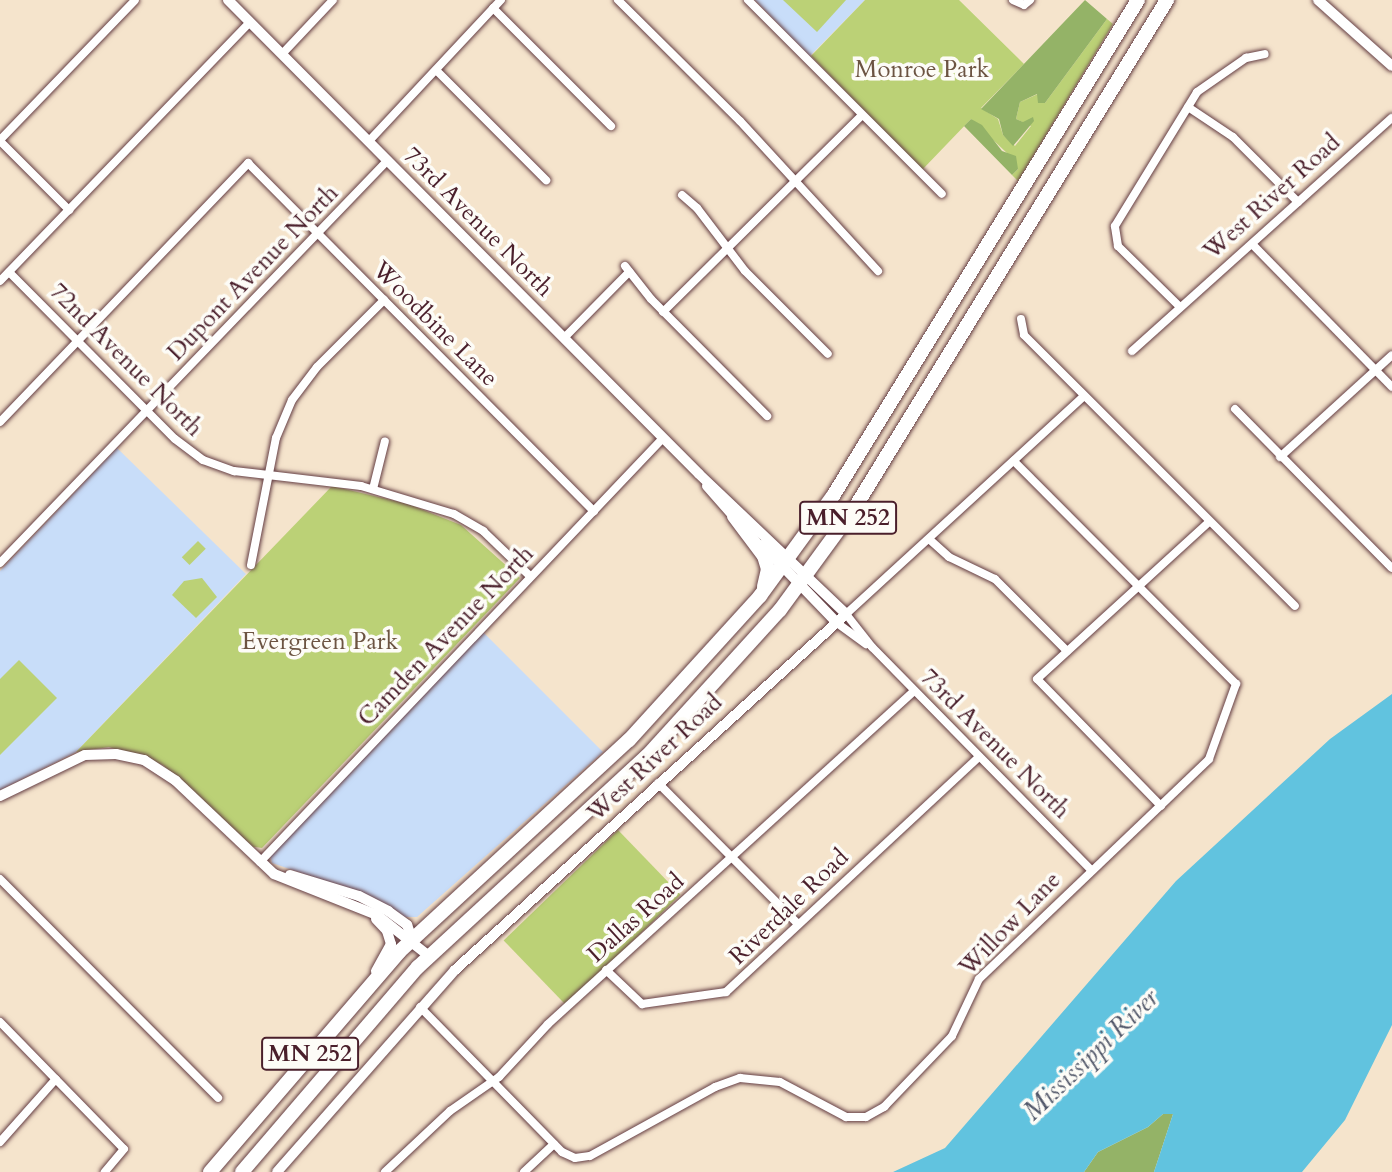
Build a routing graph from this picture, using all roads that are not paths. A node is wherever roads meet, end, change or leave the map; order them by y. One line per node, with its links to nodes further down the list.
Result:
1 (135, 0): 22 (street)
2 (228, 0): 13 (street, 73rd Avenue North)
3 (333, 0): 14 (street)
4 (501, 0): 12 (street)
5 (618, 0): 26 (street)
6 (748, 0): 19 (street)
7 (1013, 0): 8 (street)
8 (1030, 0)
9 (1136, 0): 64 (highway, MN 252)
10 (1167, 0): 69 (highway, MN 252)
11 (1318, 0): 16 (street)
12 (493, 8): 17 (street); 21 (street)
13 (250, 22): 14 (street, 73rd Avenue North); 30 (street)
14 (282, 54): 23 (street, 73rd Avenue North)
15 (1265, 54): 18 (street)
16 (1390, 66)
17 (436, 70): 23 (street); 25 (street)
18 (1188, 107): 29 (street); 38 (street)
19 (862, 115): 26 (street); 27 (street)
20 (1392, 118): 29 (street, West River Road)
21 (611, 126)
22 (0, 141): 30 (street)
23 (369, 141): 24 (street, 73rd Avenue North)
24 (388, 160): 31 (street, Dupont Avenue North); 41 (street, 73rd Avenue North)
25 (546, 180)
26 (793, 181): 33 (street); 34 (street)
27 (942, 194)
28 (682, 195): 33 (street)
29 (1298, 202): 32 (street, West River Road)
30 (69, 210): 35 (street)
31 (317, 233): 37 (street, Woodbine Lane); 42 (street, Woodbine Lane); 50 (street, Dupont Avenue North)
32 (1252, 244): 38 (street, West River Road); 46 (street)
33 (727, 248): 39 (street); 44 (street)
34 (878, 271)
35 (9, 272): 36 (street); 42 (street, 72nd Avenue North)
36 (0, 281)
37 (384, 300): 57 (street); 60 (street, Woodbine Lane)
38 (1180, 307): 43 (street, West River Road)
39 (663, 312): 41 (street); 51 (street)
40 (1021, 319): 48 (street)
41 (564, 338): 53 (street, 73rd Avenue North)
42 (78, 341): 50 (street, 72nd Avenue North); 52 (street)
43 (1132, 351)
44 (828, 354)
45 (1392, 355): 46 (street)
46 (1375, 370): 47 (street); 55 (street)
47 (1392, 387)
48 (1084, 397): 56 (street, West River Road); 62 (street)
49 (1235, 409): 55 (street)
50 (147, 410): 57 (street, 72nd Avenue North); 65 (street, Dupont Avenue North)
51 (766, 416)
52 (0, 422)
53 (663, 438): 58 (street, 73rd Avenue North); 60 (street, Camden Avenue North)
54 (385, 441): 59 (street)
55 (1280, 457): 67 (street)
56 (1013, 461): 63 (street, West River Road); 70 (street)
57 (269, 474): 59 (street, 72nd Avenue North); 66 (street)
58 (699, 474): 61 (street, 73rd Avenue North); 64 (street, 73rd Avenue North)
59 (373, 489): 68 (street, 72nd Avenue North)
60 (594, 511): 68 (street, Camden Avenue North)
61 (734, 516): 64 (street, 73rd Avenue North); 71 (highway)
62 (1209, 522): 70 (street); 72 (street)
63 (929, 539): 73 (street, West River Road); 76 (street)
64 (786, 562): 69 (street, 73rd Avenue North); 71 (highway, MN 252)
65 (0, 563)
66 (251, 565)
67 (1392, 568)
68 (530, 576): 83 (street, Camden Avenue North)
69 (804, 580): 73 (street, 73rd Avenue North); 74 (street, 73rd Avenue North); 89 (highway, MN 252)
70 (1140, 586): 76 (street); 81 (street, Willow Lane)
71 (762, 593): 88 (highway, MN 252)
72 (1295, 606)
73 (846, 614): 74 (street, West River Road); 75 (street, 73rd Avenue North)
74 (837, 623): 75 (street, 73rd Avenue North); 79 (street, West River Road)
75 (872, 647): 77 (street, 73rd Avenue North)
76 (1067, 651): 81 (street)
77 (914, 691): 78 (street, 73rd Avenue North); 82 (street, Dallas Road)
78 (979, 757): 84 (street, 73rd Avenue North); 87 (street, Riverdale Road)
79 (658, 783): 82 (street); 92 (street, West River Road)
80 (0, 796): 83 (street)
81 (1161, 806): 84 (street, Willow Lane)
82 (731, 858): 87 (street); 90 (street, Dallas Road)
83 (260, 862): 86 (street); 88 (street)
84 (1090, 869): 98 (street, Willow Lane)
85 (0, 879): 96 (street)
86 (351, 903): 88 (street); 91 (street)
87 (797, 923): 90 (street, Riverdale Road)
88 (412, 938): 89 (street); 91 (highway, MN 252)
89 (429, 956): 101 (highway, MN 252)
90 (606, 970): 95 (street, Dallas Road)
91 (362, 991): 100 (highway, MN 252)
92 (420, 1007): 95 (street); 102 (street, West River Road)
93 (0, 1022): 94 (street)
94 (56, 1079): 97 (street); 99 (street)
95 (491, 1079): 98 (street); 103 (street, Dallas Road)
96 (218, 1098)
97 (0, 1142)
98 (554, 1144): 104 (street)
99 (105, 1172)
100 (211, 1172)
101 (242, 1172)
102 (277, 1172)
103 (385, 1172)
104 (524, 1172)

